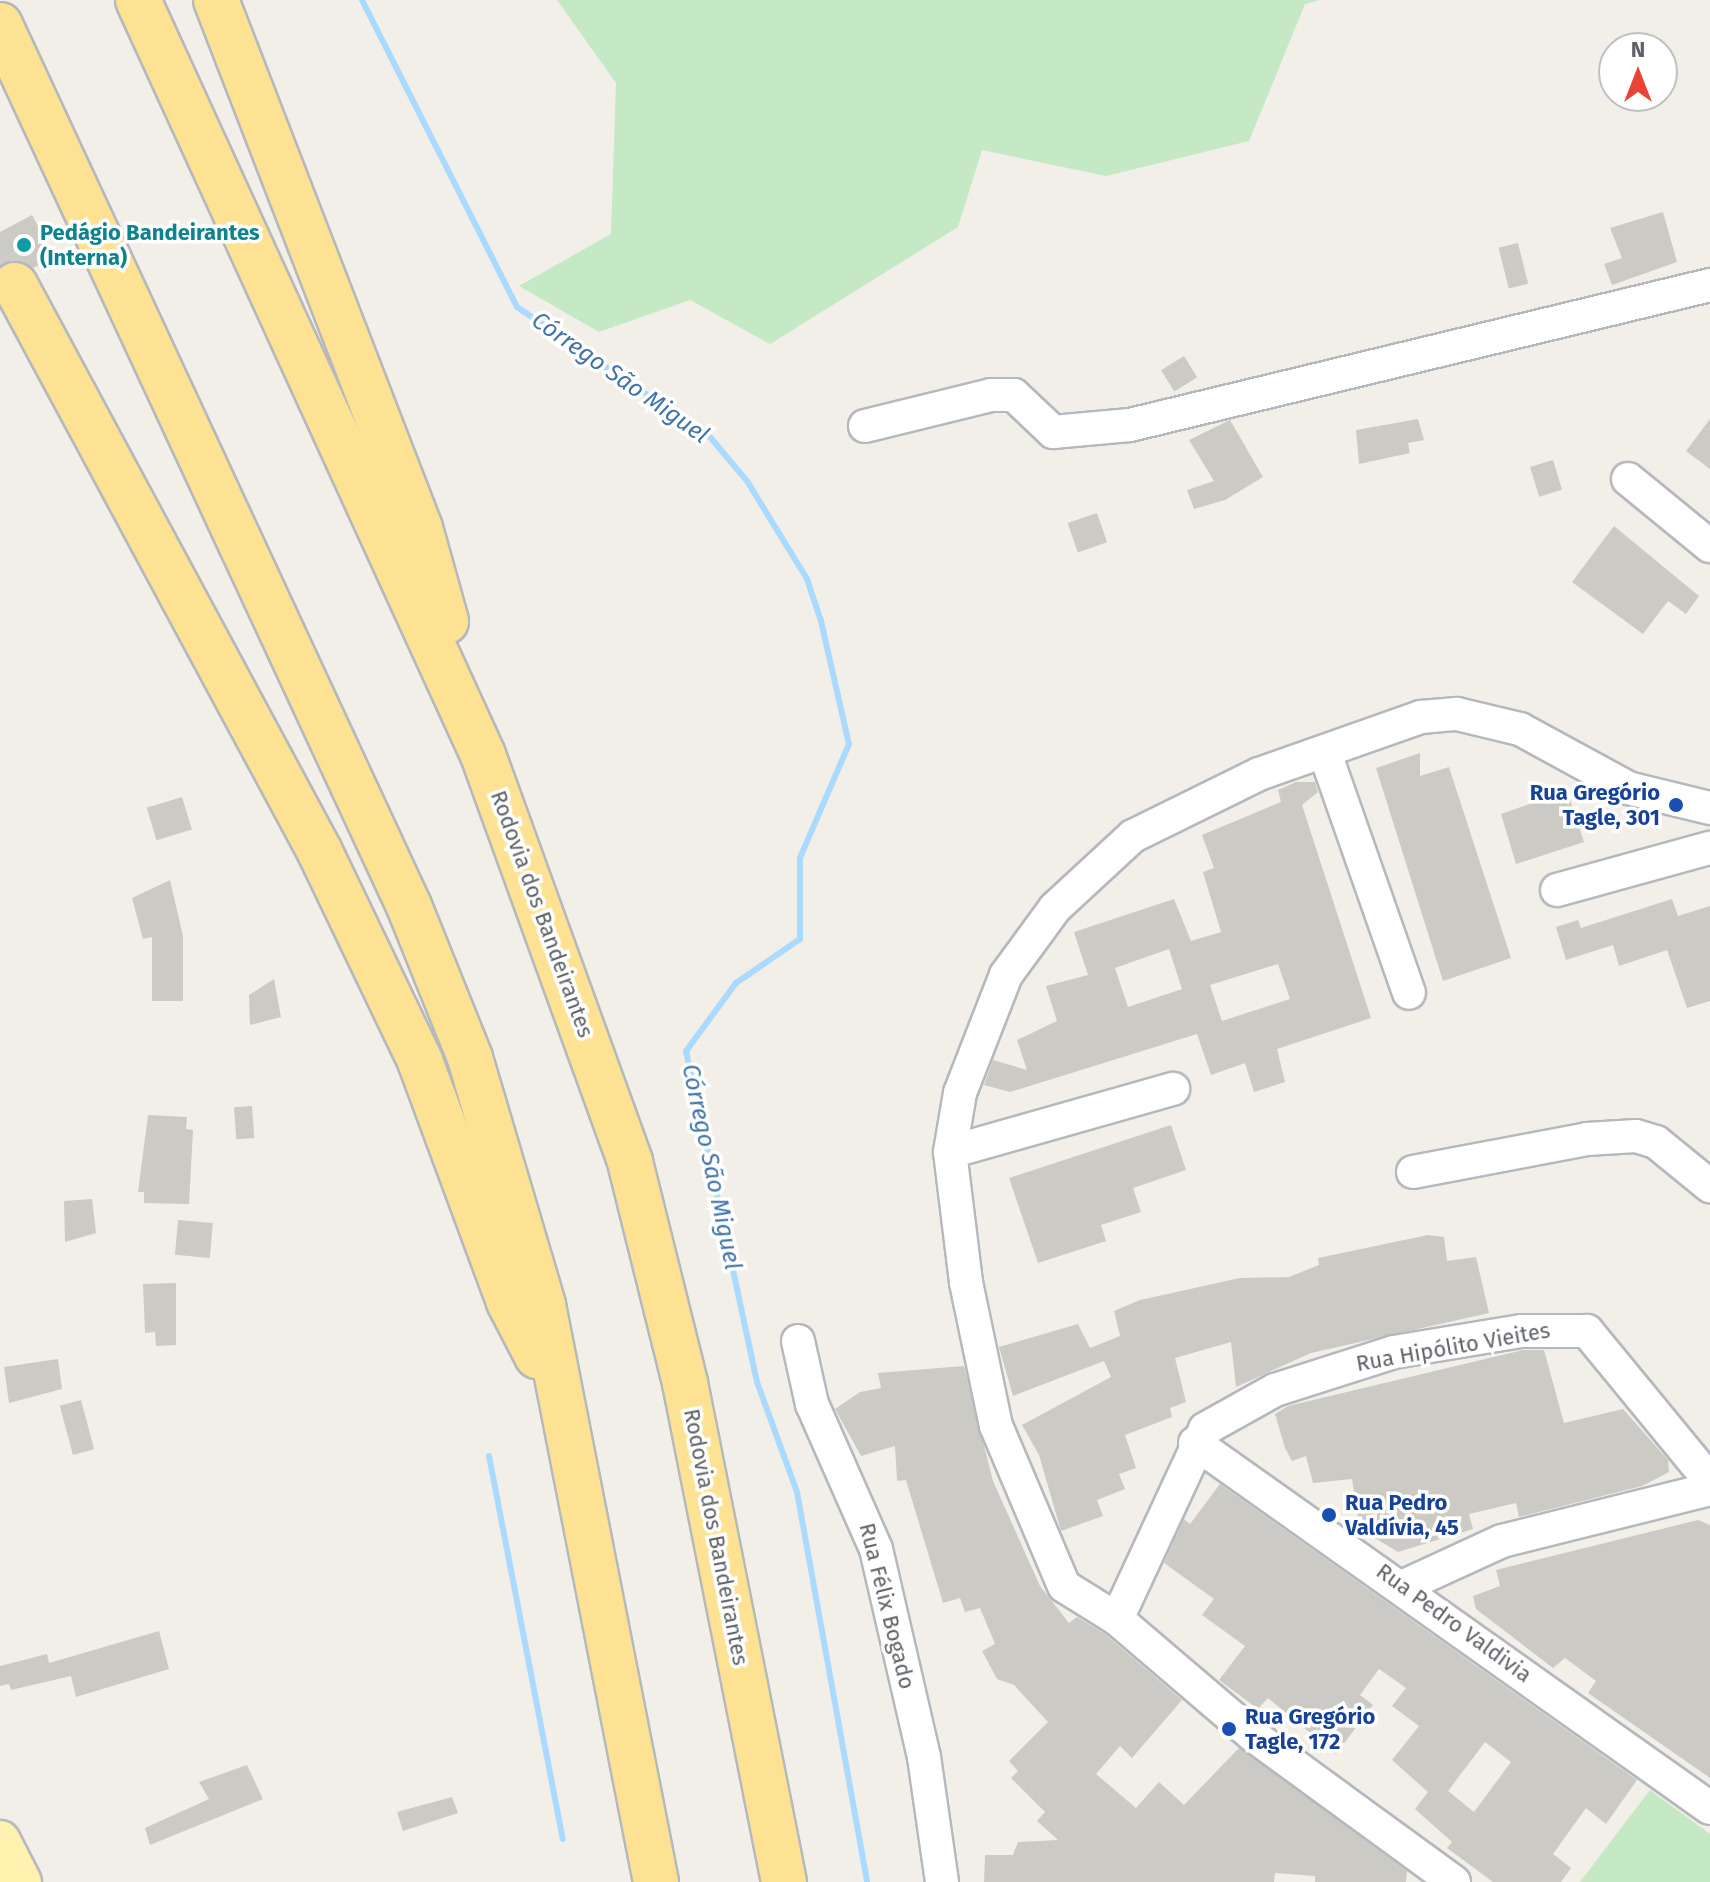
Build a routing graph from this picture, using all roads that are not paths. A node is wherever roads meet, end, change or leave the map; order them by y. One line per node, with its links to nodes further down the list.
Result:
1 (138, 0): 10 (highway, Rodovia dos Bandeirantes)
2 (216, 0): 10 (highway)
3 (0, 25): 20 (highway)
4 (15, 285): 20 (highway)
5 (1710, 285): 6 (street)
6 (865, 426)
7 (1628, 479): 8 (street)
8 (1710, 546)
9 (1325, 753): 11 (street); 14 (street); 16 (street)
10 (483, 755): 30 (highway, Rodovia dos Bandeirantes)
11 (1710, 808)
12 (1710, 848): 13 (street)
13 (1557, 890)
14 (1409, 993)
15 (1173, 1089): 16 (street)
16 (950, 1152): 25 (street)
17 (1413, 1172): 18 (street)
18 (1710, 1186)
19 (798, 1341): 31 (street, Rua Félix Bogado)
20 (563, 1404): 29 (highway)
21 (1195, 1443): 22 (street, Rua Hipólito Vieites); 24 (street, Rua Pedro Valdivia); 25 (street, Rua Hipólito Vieites)
22 (1710, 1481)
23 (1710, 1489): 24 (street)
24 (1404, 1586): 26 (street, Rua Pedro Valdivia)
25 (1117, 1619): 32 (street)
26 (1710, 1808)
27 (0, 1841): 28 (main road)
28 (21, 1882)
29 (656, 1882)
30 (784, 1882)
31 (942, 1882)
32 (1454, 1882)

